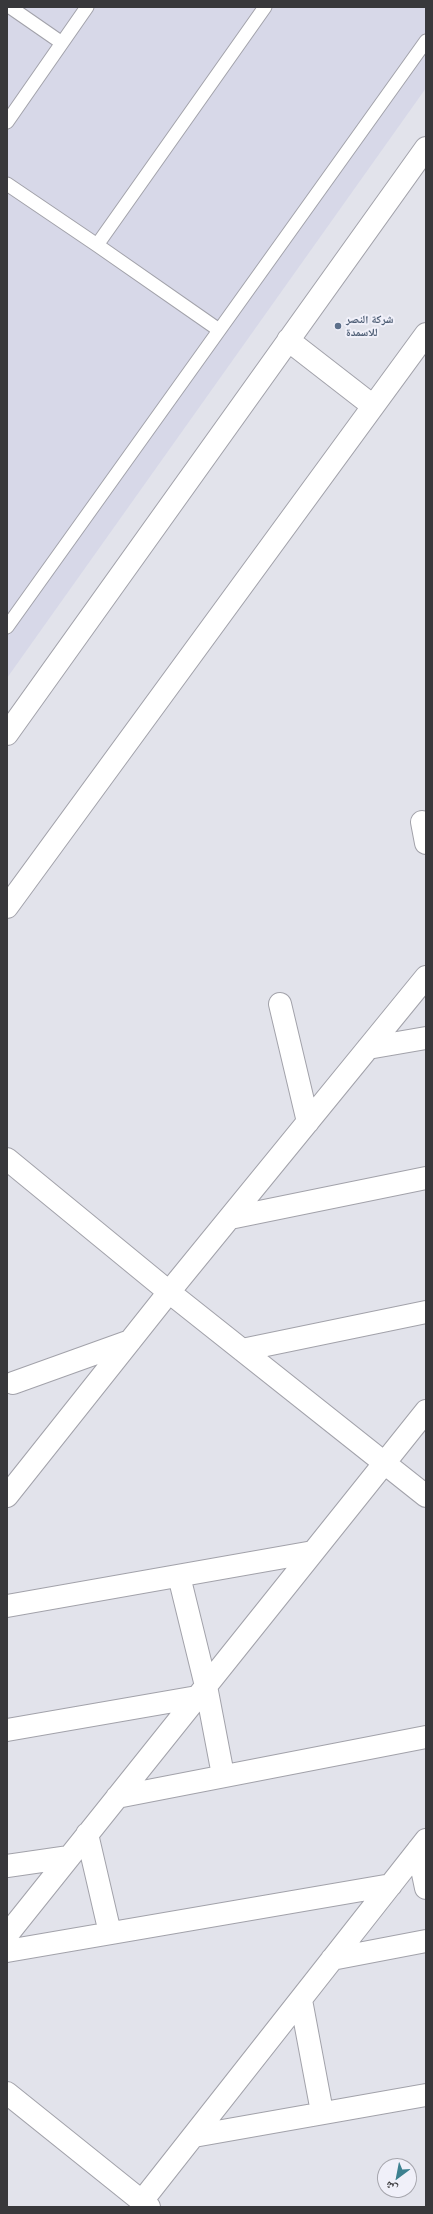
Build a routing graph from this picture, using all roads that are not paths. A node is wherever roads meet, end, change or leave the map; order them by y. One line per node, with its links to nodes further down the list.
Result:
1 (10, 7): 5 (lane)
2 (88, 7): 5 (lane)
3 (265, 7): 9 (lane)
4 (426, 41): 10 (lane)
5 (62, 43): 6 (lane)
6 (7, 122)
7 (426, 148): 12 (street)
8 (7, 184): 9 (lane)
9 (97, 245): 10 (lane)
10 (219, 330): 14 (lane)
11 (426, 334): 13 (street)
12 (288, 340): 13 (street); 15 (street)
13 (373, 406): 16 (street)
14 (7, 627)
15 (7, 734)
16 (7, 907)
17 (426, 977): 20 (street)
18 (280, 1004): 21 (street)
19 (426, 1038): 20 (street)
20 (368, 1048): 21 (street)
21 (308, 1122): 24 (street)
22 (7, 1159): 25 (street)
23 (426, 1178): 24 (street)
24 (230, 1218): 25 (street)
25 (169, 1292): 27 (street); 28 (street)
26 (426, 1312): 28 (street)
27 (130, 1341): 29 (street); 32 (street)
28 (242, 1350): 31 (street)
29 (13, 1383)
30 (426, 1411): 31 (street)
31 (385, 1463): 33 (street); 34 (street)
32 (7, 1496)
33 (426, 1496)
34 (313, 1552): 35 (street); 37 (street)
35 (179, 1576): 36 (street); 37 (street)
36 (7, 1606)
37 (202, 1692): 38 (street); 40 (street); 41 (street)
38 (7, 1730)
39 (426, 1737): 40 (street)
40 (223, 1775): 41 (street)
41 (117, 1797): 42 (street)
42 (87, 1834): 44 (street); 48 (street)
43 (422, 1845): 46 (street); 47 (street)
44 (69, 1857): 45 (street); 49 (street)
45 (7, 1866)
46 (391, 1885): 48 (street); 52 (street)
47 (426, 1888)
48 (110, 1933): 51 (street)
49 (7, 1935)
50 (426, 1941): 52 (street)
51 (7, 1951)
52 (332, 1959): 53 (street)
53 (301, 2000): 56 (street); 57 (street)
54 (7, 2093): 58 (street)
55 (426, 2095): 56 (street)
56 (322, 2112): 57 (street)
57 (194, 2136): 58 (street)
58 (146, 2204)

